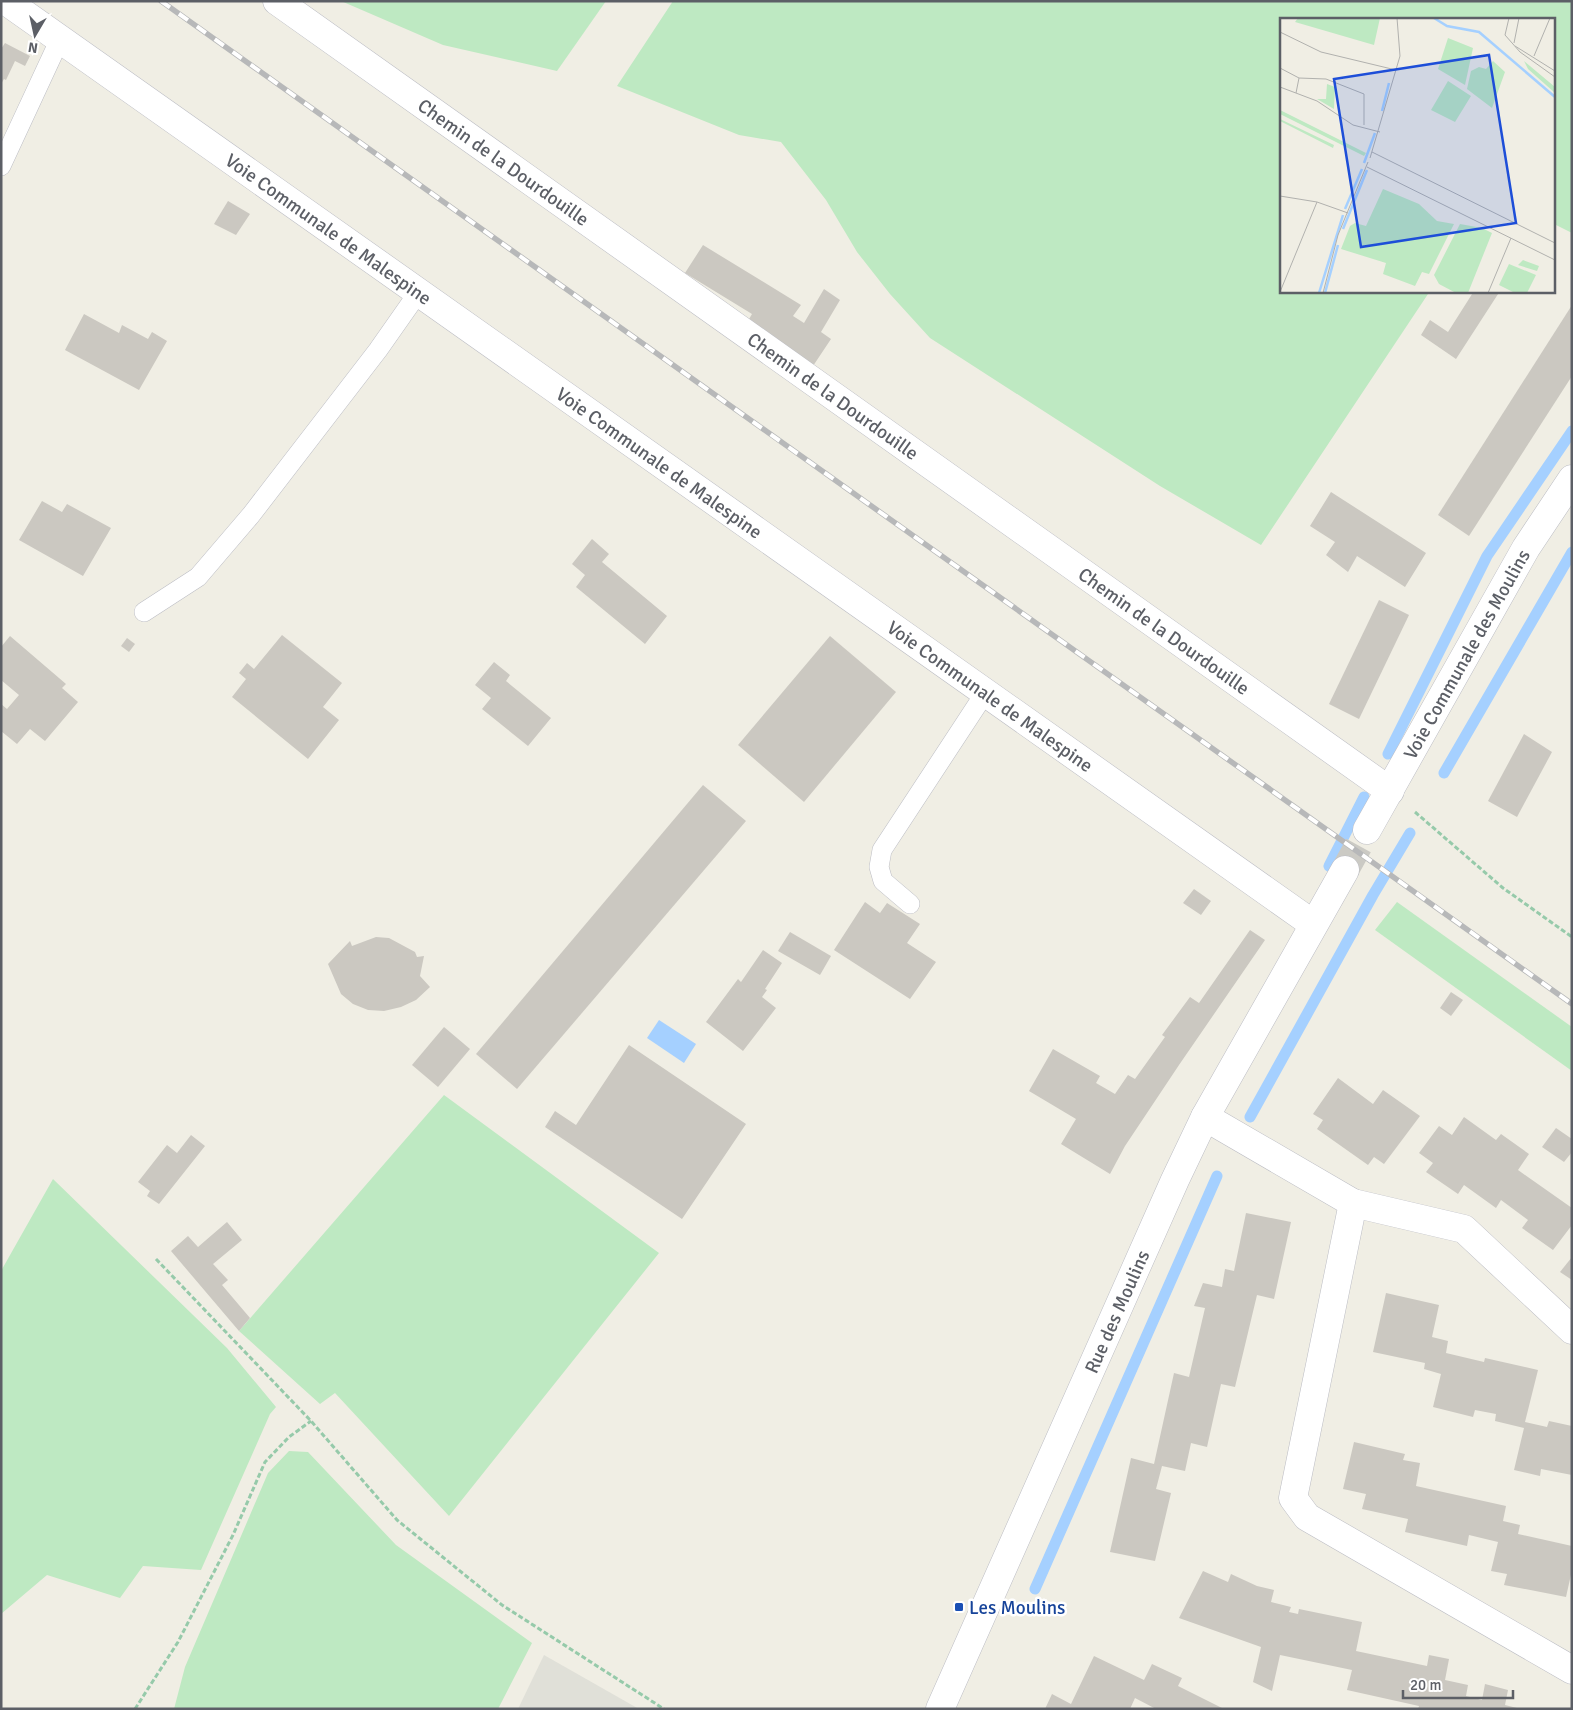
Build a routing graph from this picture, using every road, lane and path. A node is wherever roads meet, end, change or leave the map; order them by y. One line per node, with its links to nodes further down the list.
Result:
1 (6, 1): 3 (street, Voie Communale de Malespine)
2 (277, 1): 9 (street, Chemin de la Dourdouille)
3 (60, 39): 4 (lane); 5 (street, Voie Communale de Malespine)
4 (1, 166)
5 (418, 293): 7 (lane); 8 (street, Voie Communale de Malespine)
6 (1572, 479): 9 (street, Voie Communale des Moulins)
7 (144, 612)
8 (985, 693): 12 (lane); 13 (street, Voie Communale de Malespine)
9 (1390, 791): 10 (street, Voie Communale des Moulins); 14 (path)
10 (1367, 830)
11 (1345, 870): 13 (street)
12 (910, 904)
13 (1313, 924): 15 (street, Rue des Moulins)
14 (1572, 937)
15 (1205, 1117): 16 (street); 21 (street, Rue des Moulins)
16 (1353, 1203): 18 (street); 20 (street)
17 (156, 1259): 19 (path)
18 (1572, 1330)
19 (311, 1421): 22 (path); 23 (path)
20 (1572, 1670)
21 (946, 1707)
22 (135, 1709)
23 (664, 1709)

